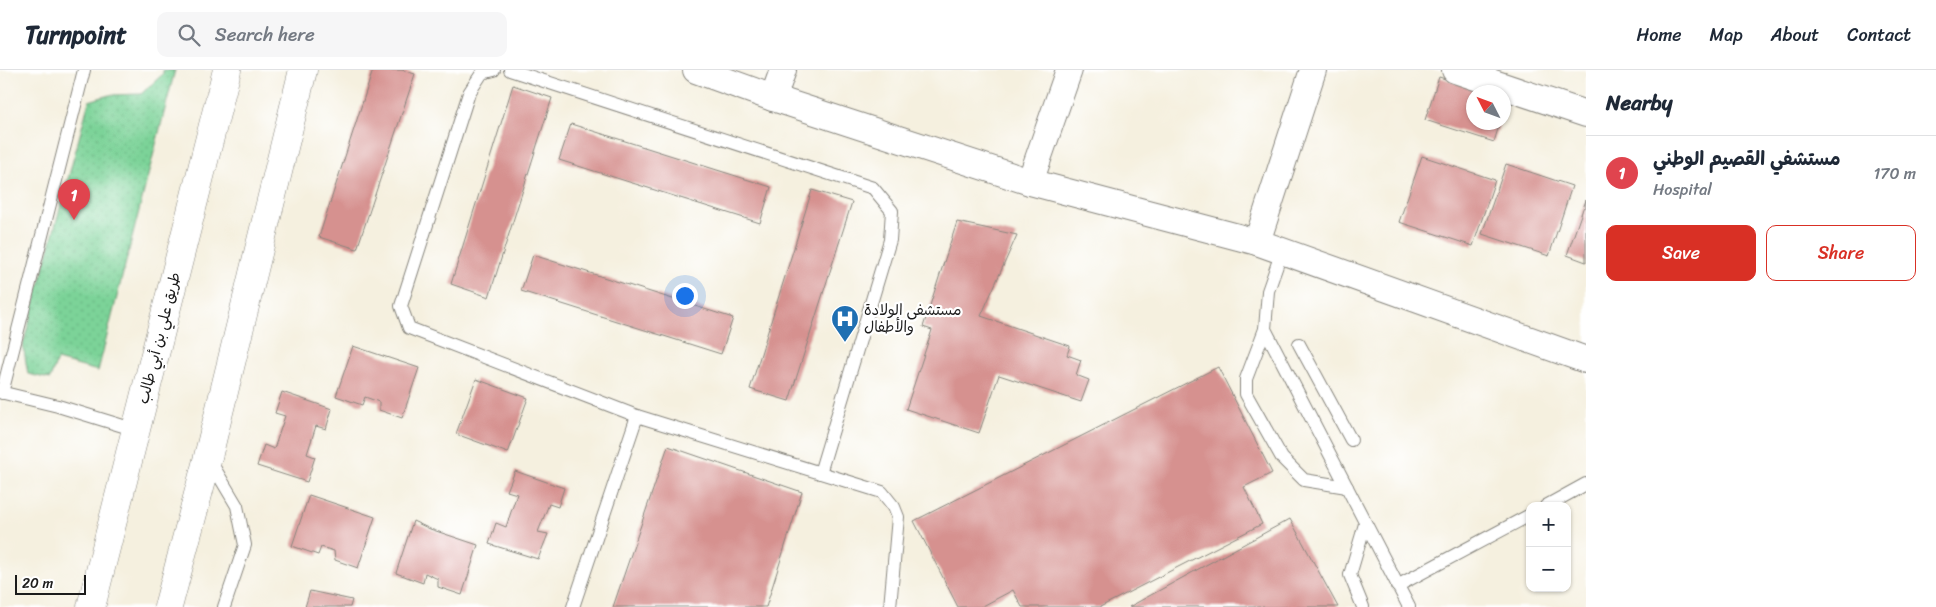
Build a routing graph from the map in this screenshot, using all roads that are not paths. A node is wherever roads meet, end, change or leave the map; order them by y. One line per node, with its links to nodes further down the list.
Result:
1 (84, 70): 19 (lane)
2 (227, 70): 21 (main road, طريق علي بن أبي طالب)
3 (303, 70): 23 (main road)
4 (494, 70): 20 (lane)
5 (510, 70): 24 (lane)
6 (696, 70): 11 (street)
7 (783, 70): 11 (street)
8 (1069, 70): 13 (street)
9 (1313, 70): 14 (street)
10 (1455, 70): 12 (street)
11 (773, 98): 13 (street)
12 (1586, 114)
13 (1030, 182): 14 (street)
14 (1257, 242): 15 (street)
15 (1282, 251): 16 (lane); 18 (street)
16 (1265, 328): 26 (lane); 26 (lane)
17 (1299, 344): 22 (lane)
18 (1586, 360)
19 (1, 392): 21 (lane)
20 (637, 416): 24 (lane); 34 (lane)
21 (136, 430): 31 (main road, طريق علي بن أبي طالب)
22 (1351, 440)
23 (208, 457): 32 (main road); 33 (lane)
24 (820, 473): 35 (lane)
25 (1586, 484): 27 (lane)
26 (1347, 487): 29 (lane)
27 (1553, 502)
28 (1526, 517): 30 (lane)
29 (1366, 524): 30 (lane); 36 (lane)
30 (1397, 586): 37 (lane)
31 (91, 607)
32 (168, 607)
33 (224, 607)
34 (573, 607)
35 (890, 607)
36 (1363, 607)
37 (1409, 607)

